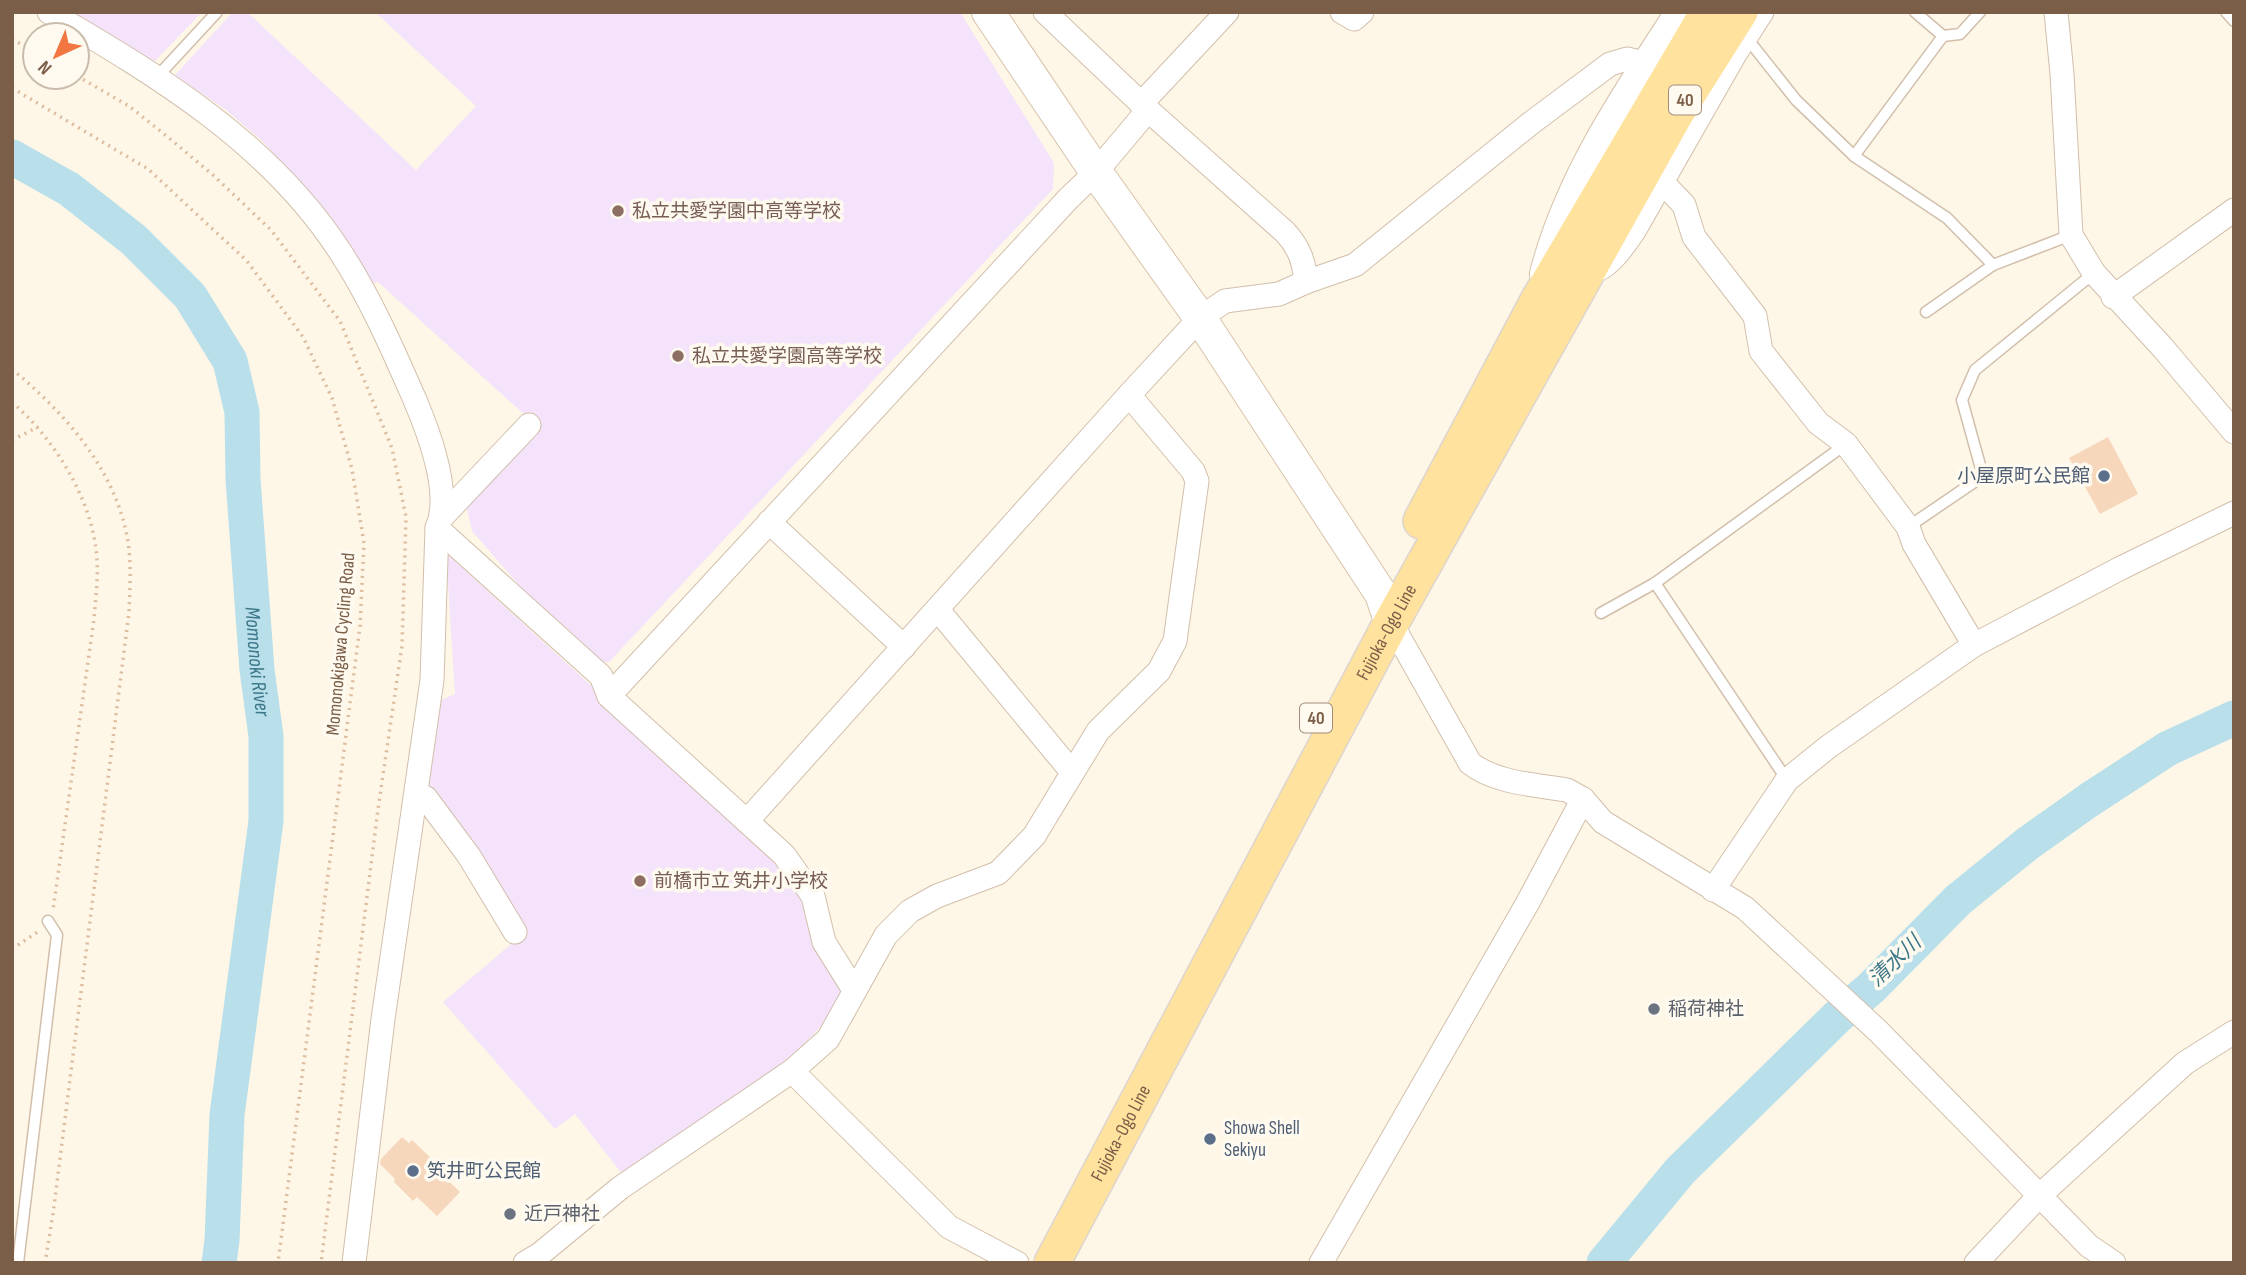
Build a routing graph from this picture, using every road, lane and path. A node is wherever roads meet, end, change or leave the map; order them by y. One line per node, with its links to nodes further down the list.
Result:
1 (49, 12): 19 (street)
2 (217, 12): 19 (lane)
3 (988, 12): 24 (street)
4 (1045, 12): 22 (street)
5 (1227, 12): 22 (street)
6 (1342, 12): 7 (street)
7 (1363, 12)
8 (1682, 12): 18 (street)
9 (1709, 12): 33 (main road, Fujioka-Ogo Line / 40)
10 (1762, 12): 16 (street)
11 (1915, 12): 17 (lane)
12 (1980, 12): 17 (lane)
13 (2056, 12): 27 (street)
14 (2226, 12): 15 (lane)
15 (2234, 21)
16 (1743, 24): 23 (lane); 25 (street); 30 (main road, Fujioka-Ogo Line / 40)
17 (1943, 36): 23 (lane)
18 (1648, 64): 31 (street); 33 (street)
19 (156, 78): 45 (street)
20 (91, 84): 71 (path)
21 (12, 88): 70 (path, Momonokigawa Cycling Road)
22 (1145, 107): 24 (street); 31 (street)
23 (1854, 156): 28 (lane)
24 (1096, 172): 35 (street); 46 (street)
25 (1659, 187): 30 (street); 43 (street)
26 (2234, 210): 32 (street)
27 (2071, 235): 28 (lane); 29 (street)
28 (1993, 265): 34 (lane)
29 (2094, 273): 32 (street); 47 (lane)
30 (1584, 276): 49 (main road, Fujioka-Ogo Line / 40)
31 (1306, 282): 35 (street)
32 (2113, 297): 41 (street)
33 (1539, 299): 49 (main road, Fujioka-Ogo Line / 40)
34 (1926, 312)
35 (1200, 318): 37 (street); 49 (street)
36 (12, 369): 69 (path)
37 (1129, 395): 50 (street); 55 (street)
38 (12, 402): 40 (path)
39 (528, 425): 45 (street)
40 (38, 427): 42 (path); 61 (path)
41 (2234, 432)
42 (12, 440)
43 (1846, 444): 47 (street); 48 (lane)
44 (2234, 513): 52 (street)
45 (440, 522): 54 (street); 57 (street)
46 (769, 523): 53 (street); 54 (street)
47 (1908, 527): 52 (street)
48 (1655, 583): 51 (lane); 56 (lane)
49 (1386, 609): 58 (street); 75 (main road, Fujioka-Ogo Line / 40); 76 (main road, Fujioka-Ogo Line / 40)
50 (938, 610): 53 (street); 55 (street)
51 (1601, 613)
52 (1974, 645): 56 (street)
53 (904, 647): 59 (street)
54 (609, 696): 59 (street)
55 (1072, 772): 64 (street)
56 (1787, 780): 60 (street)
57 (417, 793): 62 (street); 72 (street)
58 (1583, 799): 60 (street); 77 (street)
59 (747, 821): 64 (street)
60 (1713, 890): 67 (street)
61 (48, 921): 63 (path); 68 (lane)
62 (515, 932)
63 (12, 949)
64 (854, 990): 66 (street)
65 (2234, 1032): 67 (street)
66 (792, 1071): 73 (street); 74 (street)
67 (2038, 1197): 78 (street); 79 (street)
68 (18, 1263)
69 (45, 1263)
70 (278, 1263)
71 (321, 1263)
72 (354, 1263)
73 (525, 1263)
74 (1017, 1263)
75 (1027, 1263)
76 (1052, 1263)
77 (1321, 1263)
78 (1976, 1263)
79 (2114, 1263)

